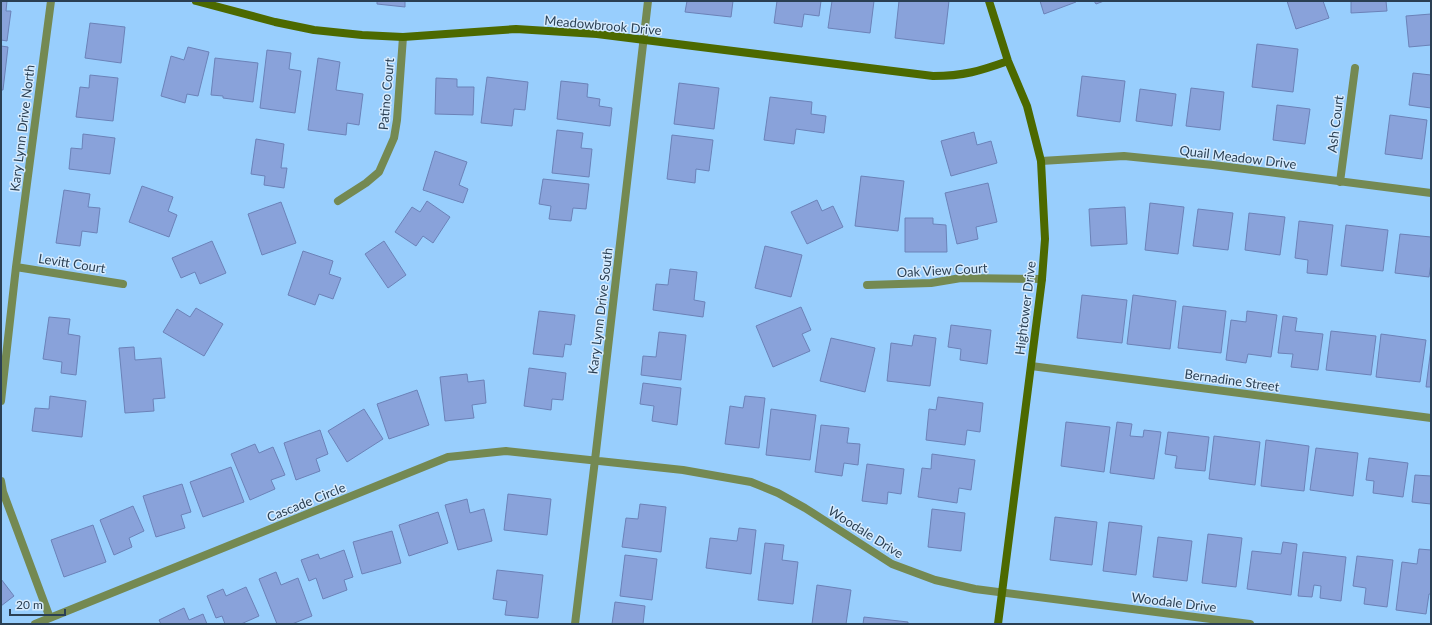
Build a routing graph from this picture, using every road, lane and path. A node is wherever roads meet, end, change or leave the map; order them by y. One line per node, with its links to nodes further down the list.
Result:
1 (51, 1): 13 (street, Kary Lynn Drive North)
2 (196, 1): 5 (street, Meadowbrook Drive)
3 (648, 1): 6 (street, Kary Lynn Drive South)
4 (988, 1): 7 (street, Hightower Drive)
5 (403, 37): 6 (street, Meadowbrook Drive); 12 (street, Patino Court)
6 (643, 39): 7 (street, Meadowbrook Drive); 20 (street, Kary Lynn Drive South)
7 (1008, 61): 9 (street, Hightower Drive)
8 (1354, 68): 10 (street, Ash Court)
9 (1041, 161): 10 (street, Quail Meadow Drive); 14 (street, Hightower Drive)
10 (1340, 182): 11 (street, Quail Meadow Drive)
11 (1431, 193)
12 (338, 201)
13 (16, 267): 15 (street, Levitt Court); 18 (street, Kary Lynn Drive North)
14 (1042, 279): 16 (street, Oak View Court); 17 (street, Hightower Drive)
15 (123, 284)
16 (867, 285)
17 (1031, 366): 19 (street, Bernadine Street); 22 (street, Hightower Drive)
18 (1, 401)
19 (1431, 418)
20 (595, 460): 22 (street, Woodale Drive); 23 (street, Cascade Circle); 25 (street, Kary Lynn Drive South)
21 (1, 481): 23 (street)
22 (1002, 592): 26 (street, Hightower Drive); 27 (street, Woodale Drive)
23 (50, 618): 24 (street, Cascade Circle)
24 (35, 624)
25 (575, 624)
26 (998, 624)
27 (1250, 624)

